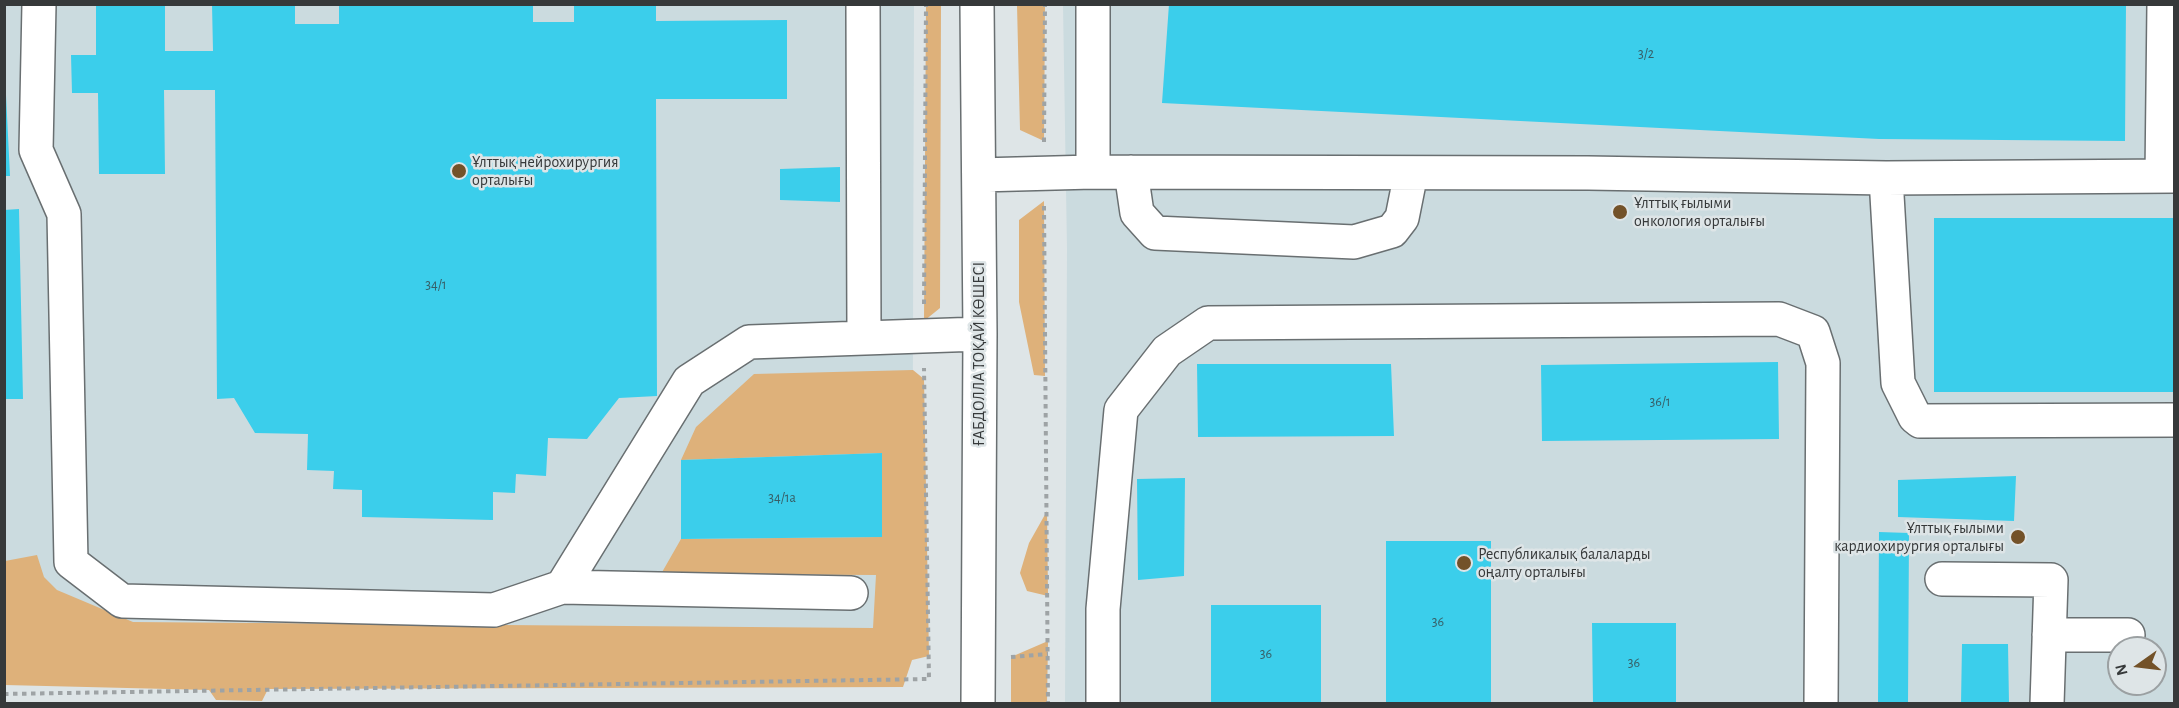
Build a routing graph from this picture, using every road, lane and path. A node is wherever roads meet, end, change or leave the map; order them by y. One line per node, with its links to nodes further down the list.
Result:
1 (39, 4): 20 (street)
2 (863, 4): 17 (street)
3 (926, 4): 16 (path)
4 (978, 4): 12 (street, ҒАБДОЛЛА ТОҚАЙ КӨШЕСІ)
5 (1045, 4): 11 (path)
6 (1093, 4): 8 (street)
7 (2164, 4): 13 (street)
8 (1093, 172): 9 (street); 11 (street)
9 (1131, 172): 10 (street); 10 (street)
10 (1411, 173): 14 (street)
11 (1044, 174): 12 (street); 24 (path)
12 (979, 176): 15 (street, ҒАБДОЛЛА ТОҚАЙ КӨШЕСІ)
13 (2168, 176): 14 (street)
14 (1886, 178): 18 (street)
15 (980, 334): 16 (street); 27 (street, ҒАБДОЛЛА ТОҚАЙ КӨШЕСІ)
16 (923, 336): 17 (street); 26 (path)
17 (864, 338): 20 (street)
18 (2175, 420)
19 (1942, 579): 22 (street)
20 (562, 587): 21 (street)
21 (851, 593)
22 (2049, 635): 23 (street); 31 (street)
23 (2128, 635)
24 (1048, 654): 25 (path); 28 (path)
25 (1011, 657)
26 (4, 694)
27 (978, 704)
28 (1048, 704)
29 (1103, 704): 30 (street)
30 (1821, 704)
31 (2047, 704)

